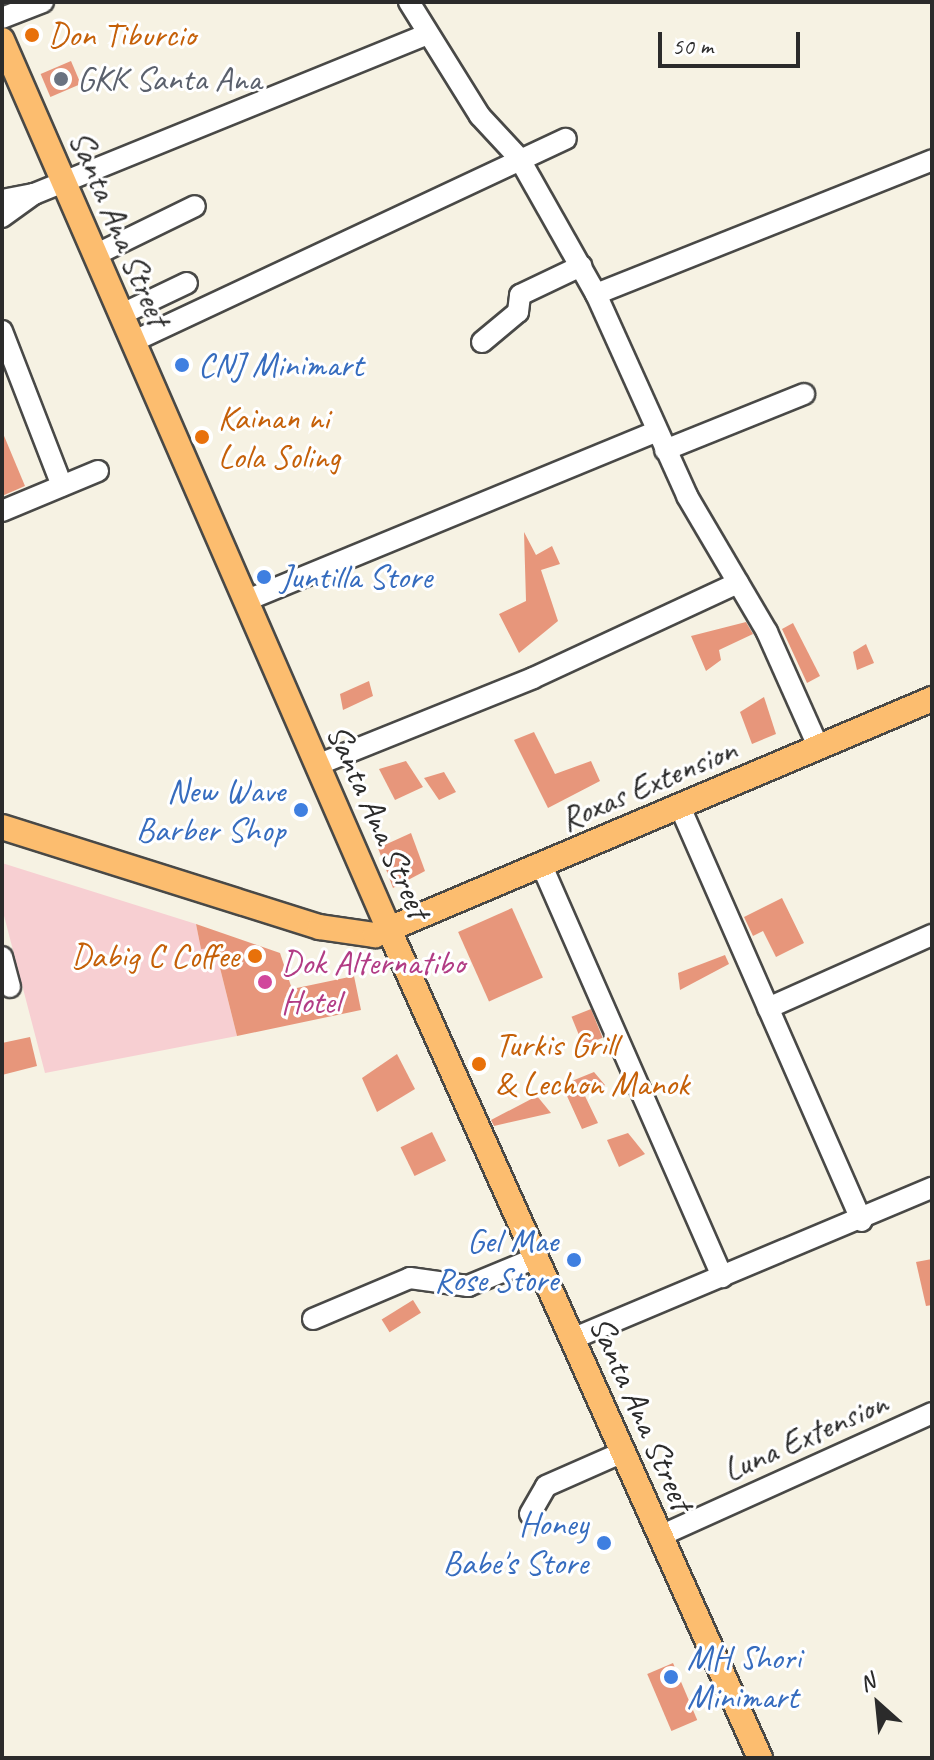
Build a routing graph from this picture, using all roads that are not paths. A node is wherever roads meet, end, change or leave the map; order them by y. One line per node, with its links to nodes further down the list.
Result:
1 (43, 2): 3 (street)
2 (409, 2): 4 (street)
3 (2, 18)
4 (426, 35): 7 (street); 9 (street)
5 (2, 40): 9 (main road, Santa Ana Street)
6 (566, 139): 7 (street)
7 (519, 158): 15 (street); 20 (street)
8 (932, 160): 17 (street)
9 (63, 181): 10 (street); 14 (main road, Santa Ana Street)
10 (34, 194): 11 (street); 13 (street)
11 (2, 200)
12 (195, 206): 14 (street)
13 (2, 217)
14 (95, 255): 18 (main road, Santa Ana Street)
15 (581, 266): 17 (street); 21 (street)
16 (187, 283): 18 (street)
17 (596, 294): 23 (street)
18 (120, 315): 20 (main road, Santa Ana Street)
19 (2, 331): 25 (street)
20 (132, 342): 28 (main road, Santa Ana Street)
21 (482, 342)
22 (804, 394): 23 (street)
23 (661, 441): 27 (street); 28 (street)
24 (98, 471): 25 (street)
25 (62, 486): 26 (street)
26 (2, 511)
27 (738, 583): 30 (street); 31 (street)
28 (245, 601): 31 (main road, Santa Ana Street)
29 (932, 699): 30 (main road, Roxas Extension)
30 (819, 748): 32 (main road, Roxas Extension)
31 (317, 765): 35 (main road, Santa Ana Street)
32 (680, 807): 34 (main road, Roxas Extension); 39 (street)
33 (2, 827): 35 (main road)
34 (542, 866): 35 (main road, Roxas Extension); 43 (street)
35 (390, 932): 42 (main road, Santa Ana Street)
36 (932, 935): 39 (street)
37 (2, 957): 38 (street)
38 (10, 987)
39 (768, 1008): 41 (street)
40 (932, 1188): 41 (street)
41 (862, 1221): 43 (street)
42 (536, 1258): 44 (street); 45 (main road, Santa Ana Street)
43 (722, 1277): 45 (street)
44 (313, 1319)
45 (572, 1339): 47 (main road, Santa Ana Street)
46 (932, 1413): 49 (street, Luna Extension)
47 (623, 1452): 48 (street); 49 (main road, Santa Ana Street)
48 (530, 1514)
49 (660, 1536): 50 (main road, Santa Ana Street)
50 (760, 1758)

